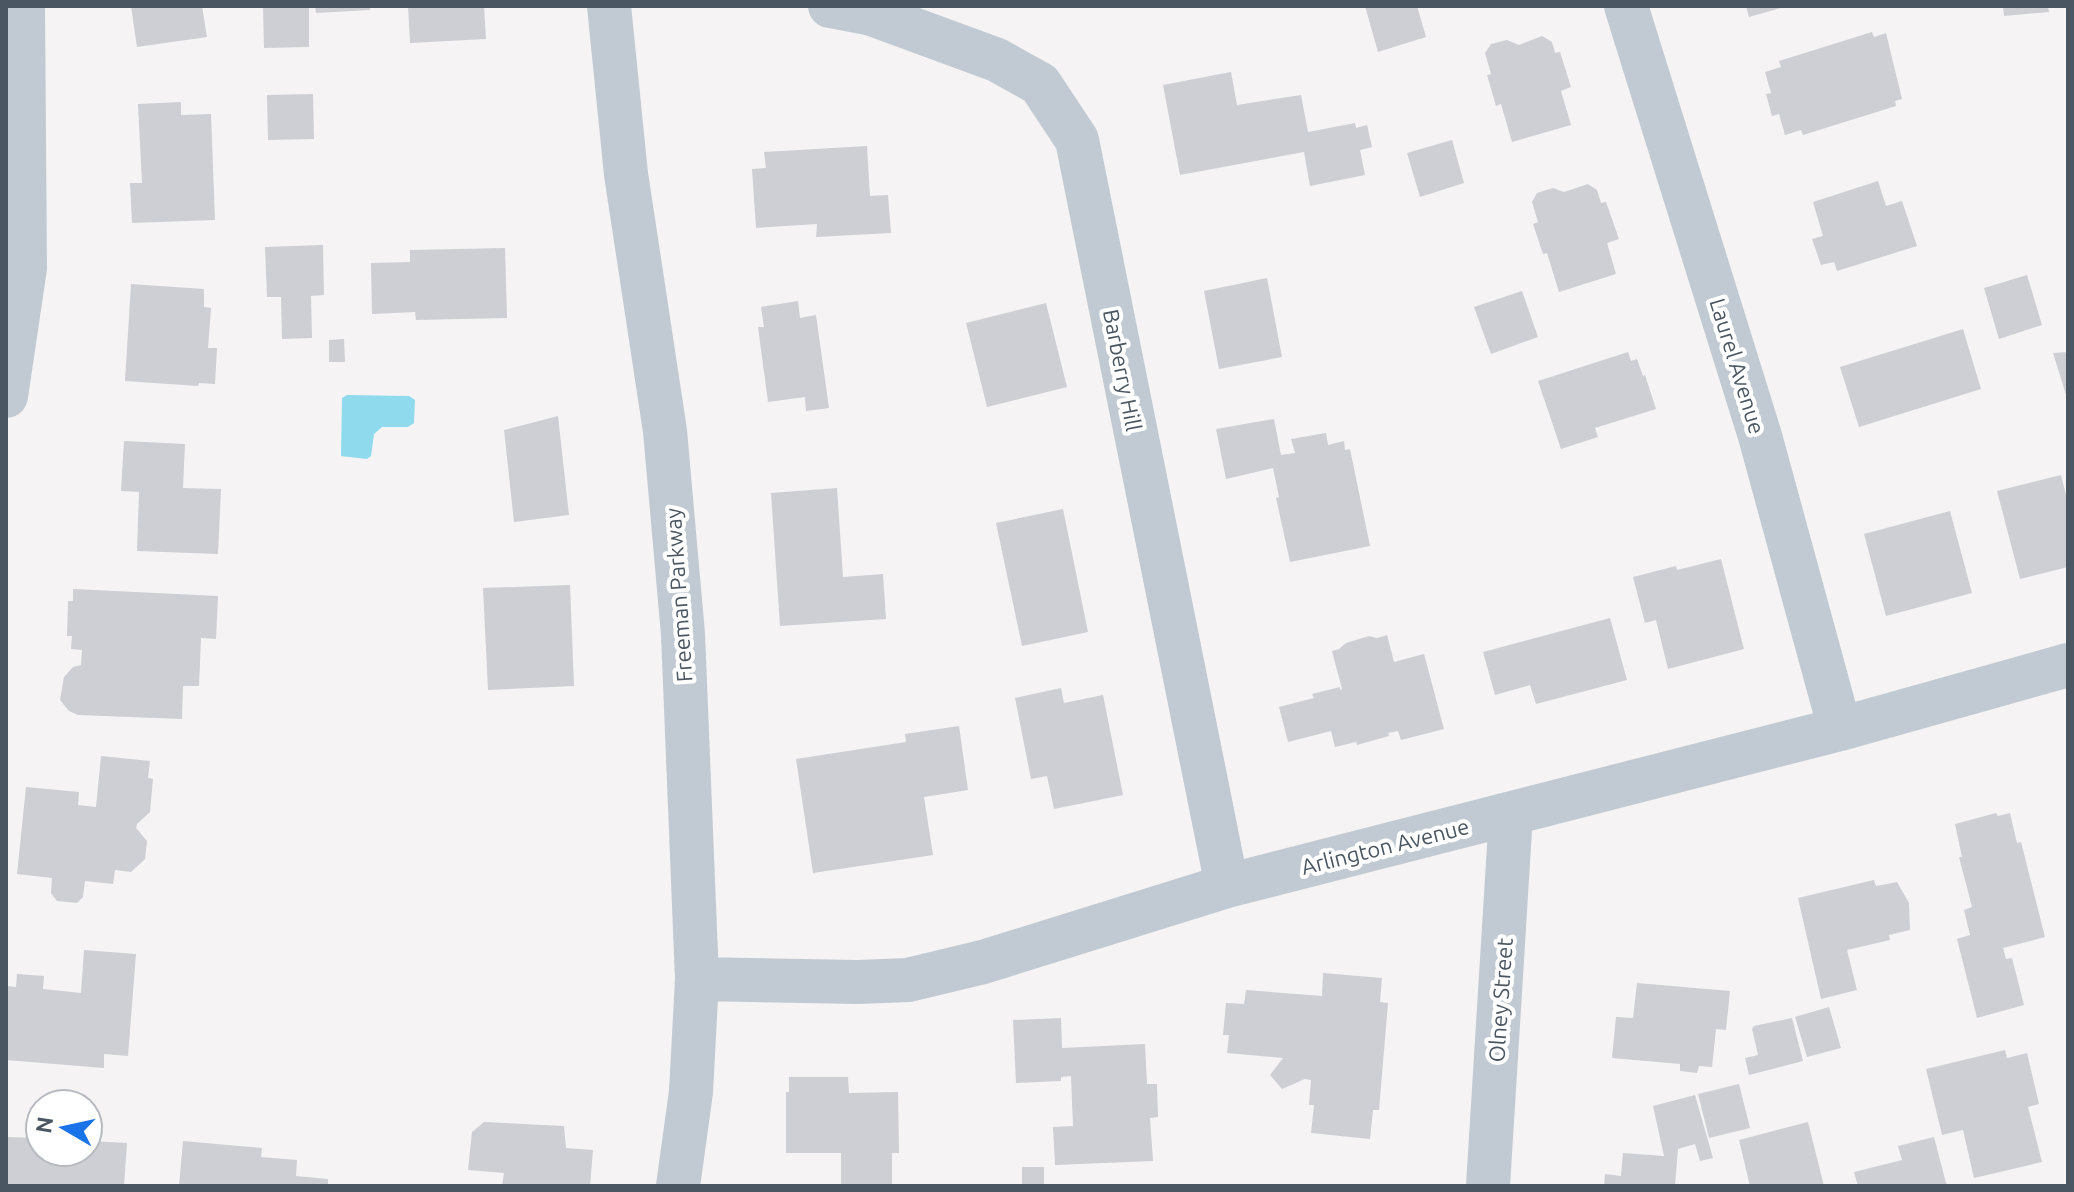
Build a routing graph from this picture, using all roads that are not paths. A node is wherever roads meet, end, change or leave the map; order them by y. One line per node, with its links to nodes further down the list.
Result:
1 (23, 6): 5 (street)
2 (609, 6): 10 (street, Freeman Parkway)
3 (830, 6): 9 (street, Barberry Hill)
4 (1626, 6): 7 (street, Laurel Avenue)
5 (6, 396)
6 (2068, 665): 7 (street, Arlington Avenue)
7 (1840, 729): 8 (street, Arlington Avenue)
8 (1511, 814): 9 (street, Arlington Avenue); 12 (street, Olney Street)
9 (1227, 886): 10 (street, Arlington Avenue)
10 (697, 979): 11 (street, Freeman Parkway)
11 (678, 1186)
12 (1488, 1186)

